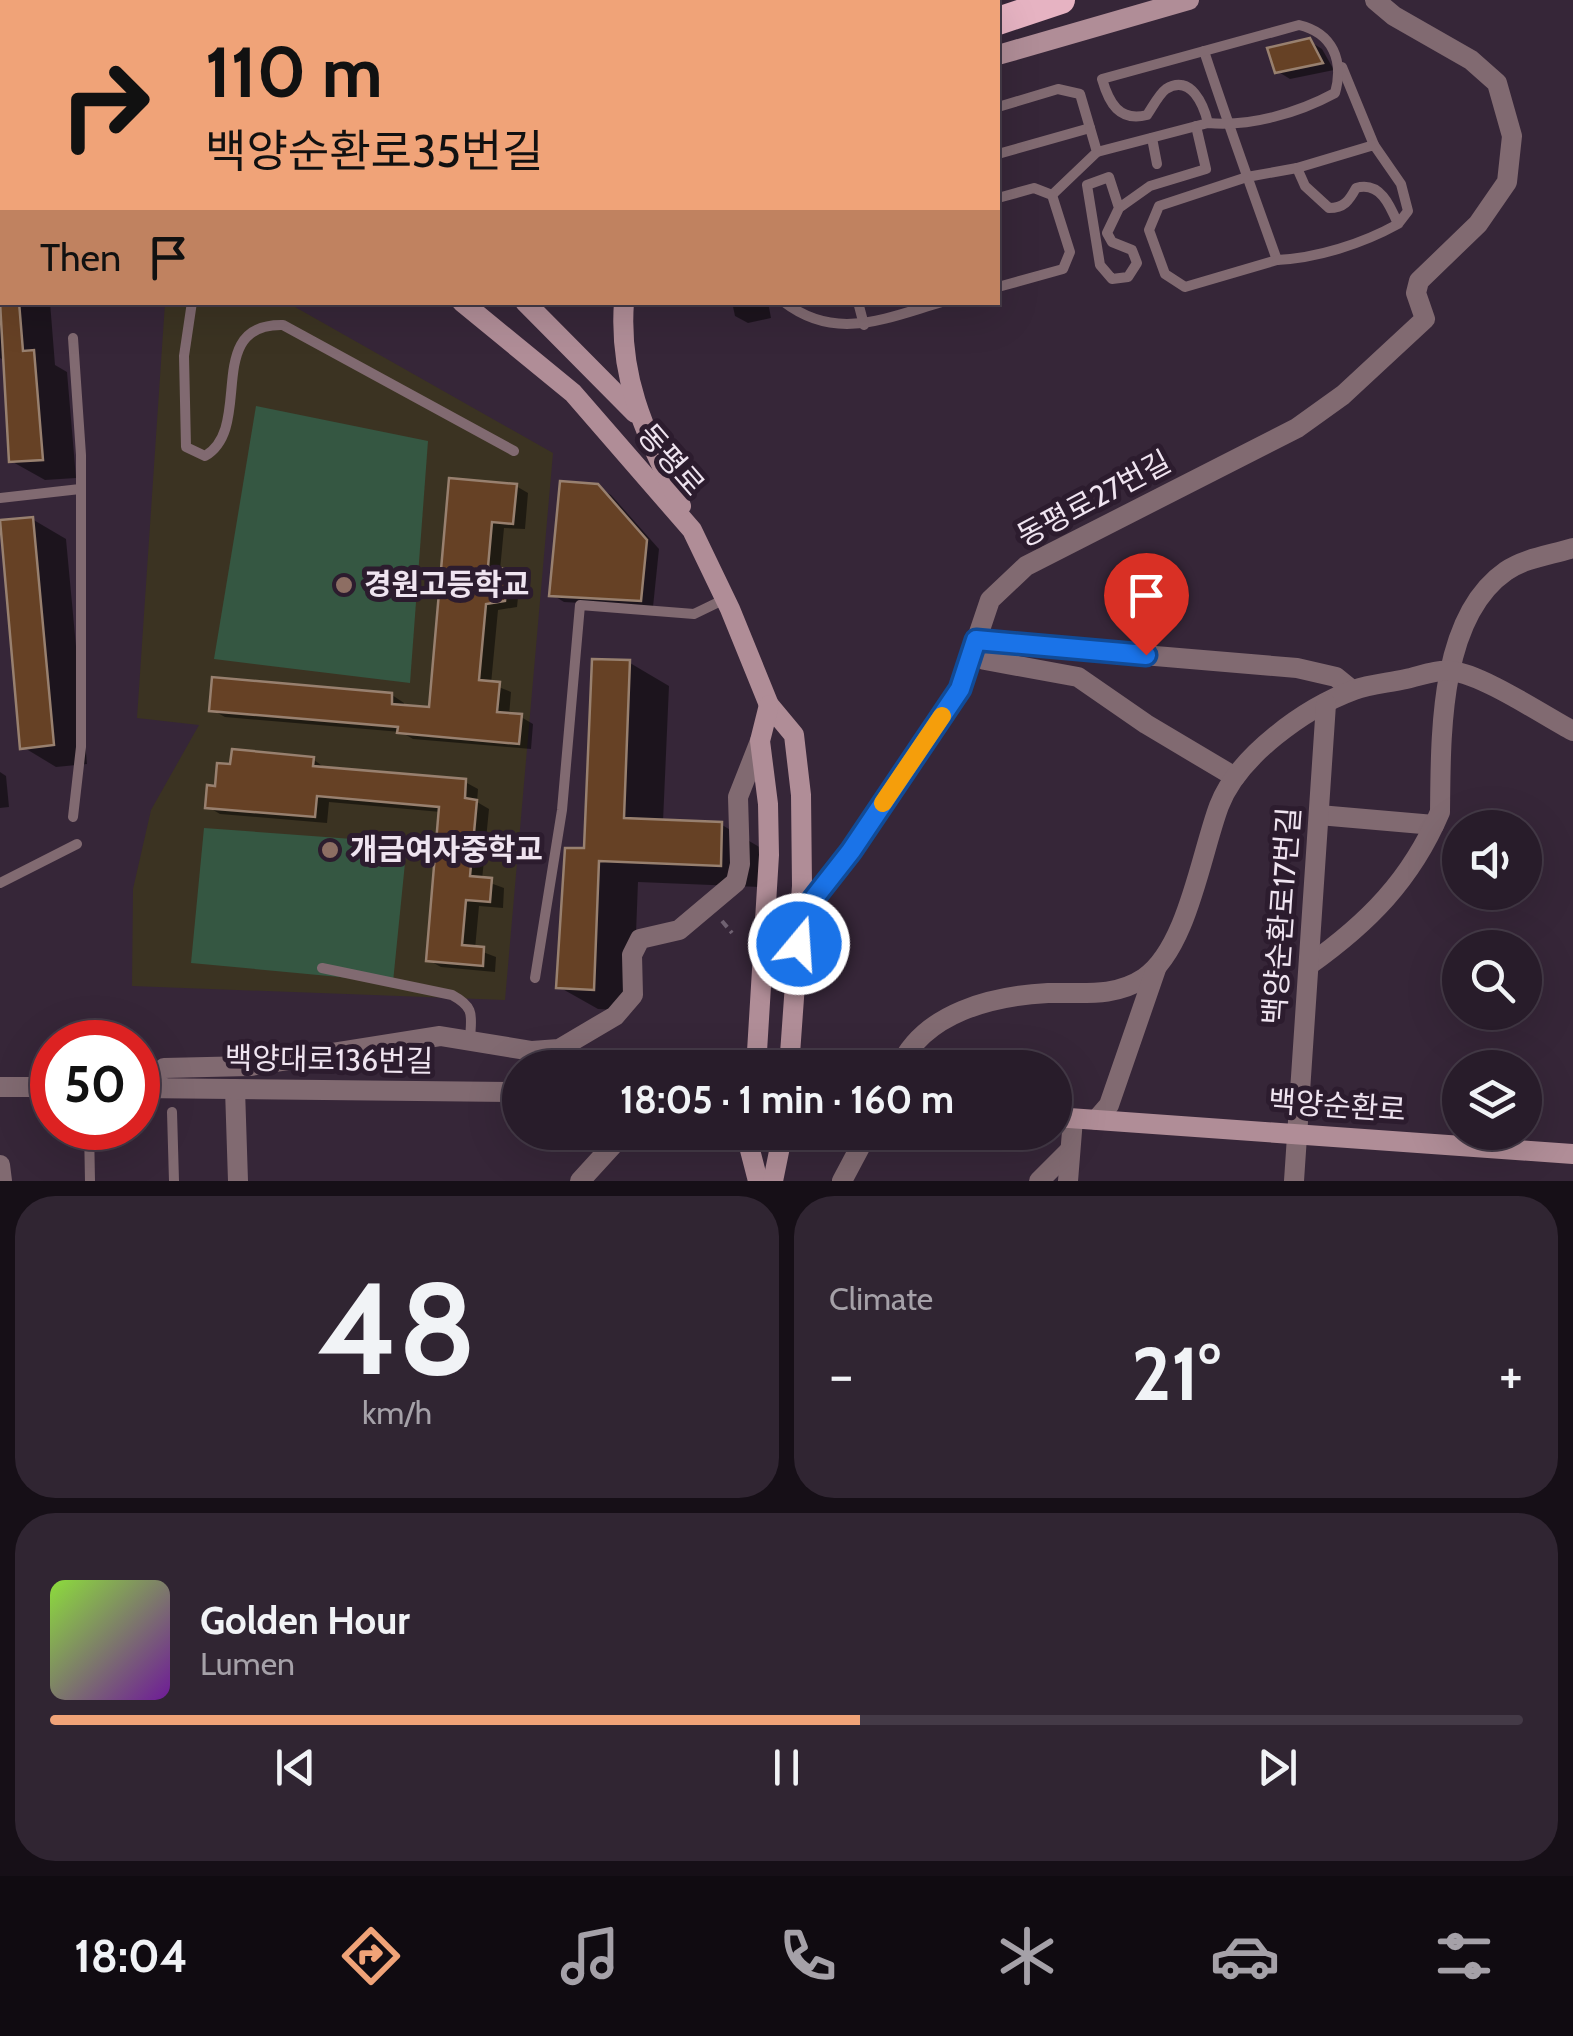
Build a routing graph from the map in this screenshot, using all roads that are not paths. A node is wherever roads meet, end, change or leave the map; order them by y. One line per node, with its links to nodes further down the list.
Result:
1 (1061, 0): 4 (highway)
2 (1190, 0): 6 (main road)
3 (1375, 0): 41 (street, 동평로27번길)
4 (1000, 20)
5 (1204, 50): 7 (lane); 9 (lane); 10 (lane)
6 (1000, 55)
7 (1338, 58): 10 (lane); 13 (lane)
8 (1000, 106): 11 (lane)
9 (1202, 125): 10 (lane); 12 (lane); 21 (lane)
10 (1228, 125): 18 (lane)
11 (1090, 128): 14 (lane); 15 (lane)
12 (1152, 138): 14 (lane); 16 (lane)
13 (1374, 144): 17 (lane); 22 (lane)
14 (1096, 152): 19 (lane)
15 (1000, 153)
16 (1157, 164)
17 (1298, 168): 18 (lane); 22 (lane)
18 (1247, 178): 23 (lane); 23 (lane)
19 (1052, 196): 20 (lane); 24 (lane)
20 (1000, 197)
21 (1118, 208): 21 (lane)
22 (1398, 224): 23 (lane)
23 (1276, 260)
24 (1000, 286)
25 (192, 305): 35 (lane)
26 (466, 305): 38 (main road, 동평로)
27 (528, 305): 34 (main road, 동평로)
28 (624, 305): 34 (main road)
29 (791, 305): 32 (lane)
30 (859, 305): 32 (lane)
31 (899, 308): 32 (lane)
32 (864, 325)
33 (74, 338): 36 (lane)
34 (637, 414): 38 (main road)
35 (514, 451)
36 (80, 489): 37 (lane); 50 (lane)
37 (0, 498)
38 (692, 530): 40 (main road, 동평로)
39 (1573, 548): 42 (street)
40 (726, 598): 45 (main road, 동평로); 58 (lane)
41 (976, 640): 43 (street); 48 (street); 54 (street, 동평로27번길)
42 (1449, 670): 43 (street); 46 (street); 51 (street)
43 (1352, 690): 44 (street)
44 (1326, 704): 48 (street); 49 (street, 백양순환로17번길)
45 (769, 705): 47 (main road); 54 (main road, 동평로)
46 (1573, 732)
47 (760, 741): 59 (street); 60 (main road)
48 (1235, 777): 56 (street)
49 (1319, 814): 51 (street); 55 (street, 백양순환로17번길)
50 (74, 817)
51 (1434, 824): 55 (street)
52 (77, 844): 53 (lane)
53 (0, 883)
54 (800, 916): 61 (main road, 동평로)
55 (1309, 965): 72 (street, 백양순환로17번길)
56 (1157, 967): 62 (street); 71 (street)
57 (322, 968): 59 (lane)
58 (536, 978)
59 (470, 1041): 63 (street)
60 (757, 1050)
61 (790, 1050)
62 (909, 1050)
63 (160, 1071)
64 (0, 1087): 65 (street)
65 (30, 1087)
66 (160, 1088): 67 (street, 백양대로136번길)
67 (235, 1089): 68 (street, 백양대로136번길); 84 (street)
68 (502, 1092)
69 (172, 1112): 83 (lane)
70 (1072, 1118): 71 (main road, 백양순환로)
71 (1096, 1120): 72 (main road, 백양순환로)
72 (1298, 1133): 79 (main road, 백양순환로); 91 (street, 백양순환로17번길)
73 (89, 1150): 82 (lane)
74 (609, 1150): 85 (street)
75 (750, 1150): 86 (main road)
76 (779, 1150): 87 (main road)
77 (858, 1150): 88 (street)
78 (1070, 1150): 89 (street); 90 (street)
79 (1573, 1154)
80 (0, 1165): 81 (street)
81 (2, 1181)
82 (90, 1181)
83 (174, 1181)
84 (238, 1181)
85 (582, 1181)
86 (758, 1181)
87 (773, 1181)
88 (842, 1181)
89 (1039, 1181)
90 (1068, 1181)
91 (1294, 1181)

